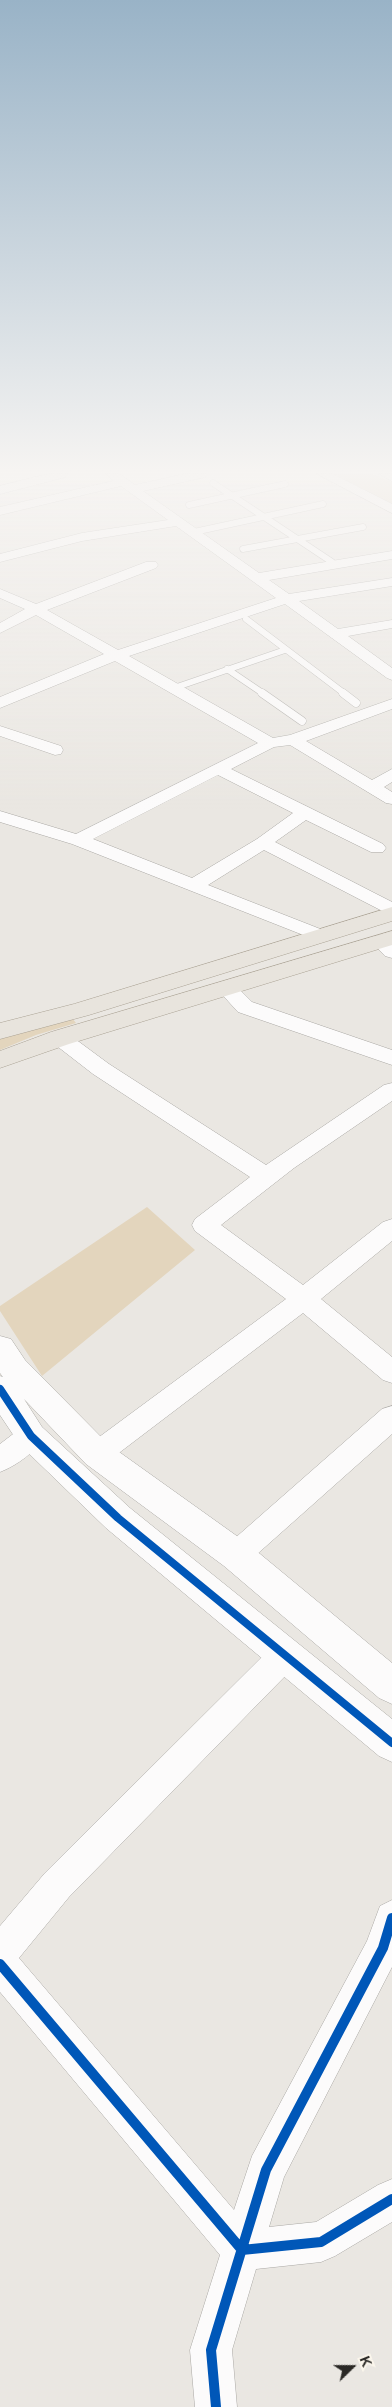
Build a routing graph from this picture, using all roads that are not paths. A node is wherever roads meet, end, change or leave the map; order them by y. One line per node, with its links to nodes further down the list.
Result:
1 (95, 586): 6 (street)
2 (269, 586): 5 (street)
3 (365, 586): 5 (street)
4 (0, 593): 6 (street)
5 (287, 599): 10 (street); 12 (street)
6 (36, 609): 9 (street); 12 (street)
7 (246, 619): 11 (lane)
8 (392, 624): 10 (street)
9 (0, 629)
10 (335, 634): 14 (street)
11 (285, 650): 13 (lane); 17 (lane)
12 (116, 655): 15 (street); 16 (street)
13 (228, 670): 15 (lane); 19 (lane)
14 (392, 675)
15 (174, 688): 22 (street)
16 (0, 703)
17 (356, 703)
18 (392, 704): 21 (street)
19 (302, 721)
20 (0, 731): 23 (street)
21 (293, 740): 22 (street); 26 (street)
22 (270, 743): 24 (street)
23 (55, 750)
24 (217, 768): 28 (street); 30 (street)
25 (392, 774): 26 (street)
26 (373, 787): 27 (street)
27 (392, 799)
28 (304, 813): 31 (street); 32 (street)
29 (0, 816): 30 (street)
30 (78, 840): 33 (street)
31 (263, 844): 33 (street); 34 (street)
32 (377, 848)
33 (194, 885): 36 (street)
34 (392, 910)
35 (392, 914): 36 (main road)
36 (321, 936): 39 (main road)
37 (388, 944): 38 (main road)
38 (227, 989): 40 (main road); 41 (street)
39 (0, 1031)
40 (60, 1038): 42 (main road); 44 (street)
41 (392, 1058)
42 (0, 1060)
43 (392, 1090): 44 (street)
44 (267, 1177): 46 (street)
45 (392, 1228): 46 (street)
46 (303, 1298): 48 (street); 52 (street)
47 (0, 1348): 52 (street)
48 (392, 1372)
49 (0, 1389): 51 (street)
50 (392, 1417): 54 (street)
51 (31, 1436): 53 (street); 55 (street)
52 (97, 1454): 54 (street)
53 (0, 1460)
54 (236, 1555): 56 (street)
55 (285, 1655): 57 (street); 59 (street)
56 (392, 1686)
57 (392, 1743)
58 (392, 1918): 62 (street)
59 (0, 1953)
60 (0, 1964): 62 (street)
61 (392, 2199): 62 (street)
62 (242, 2250): 63 (street)
63 (216, 2407)

